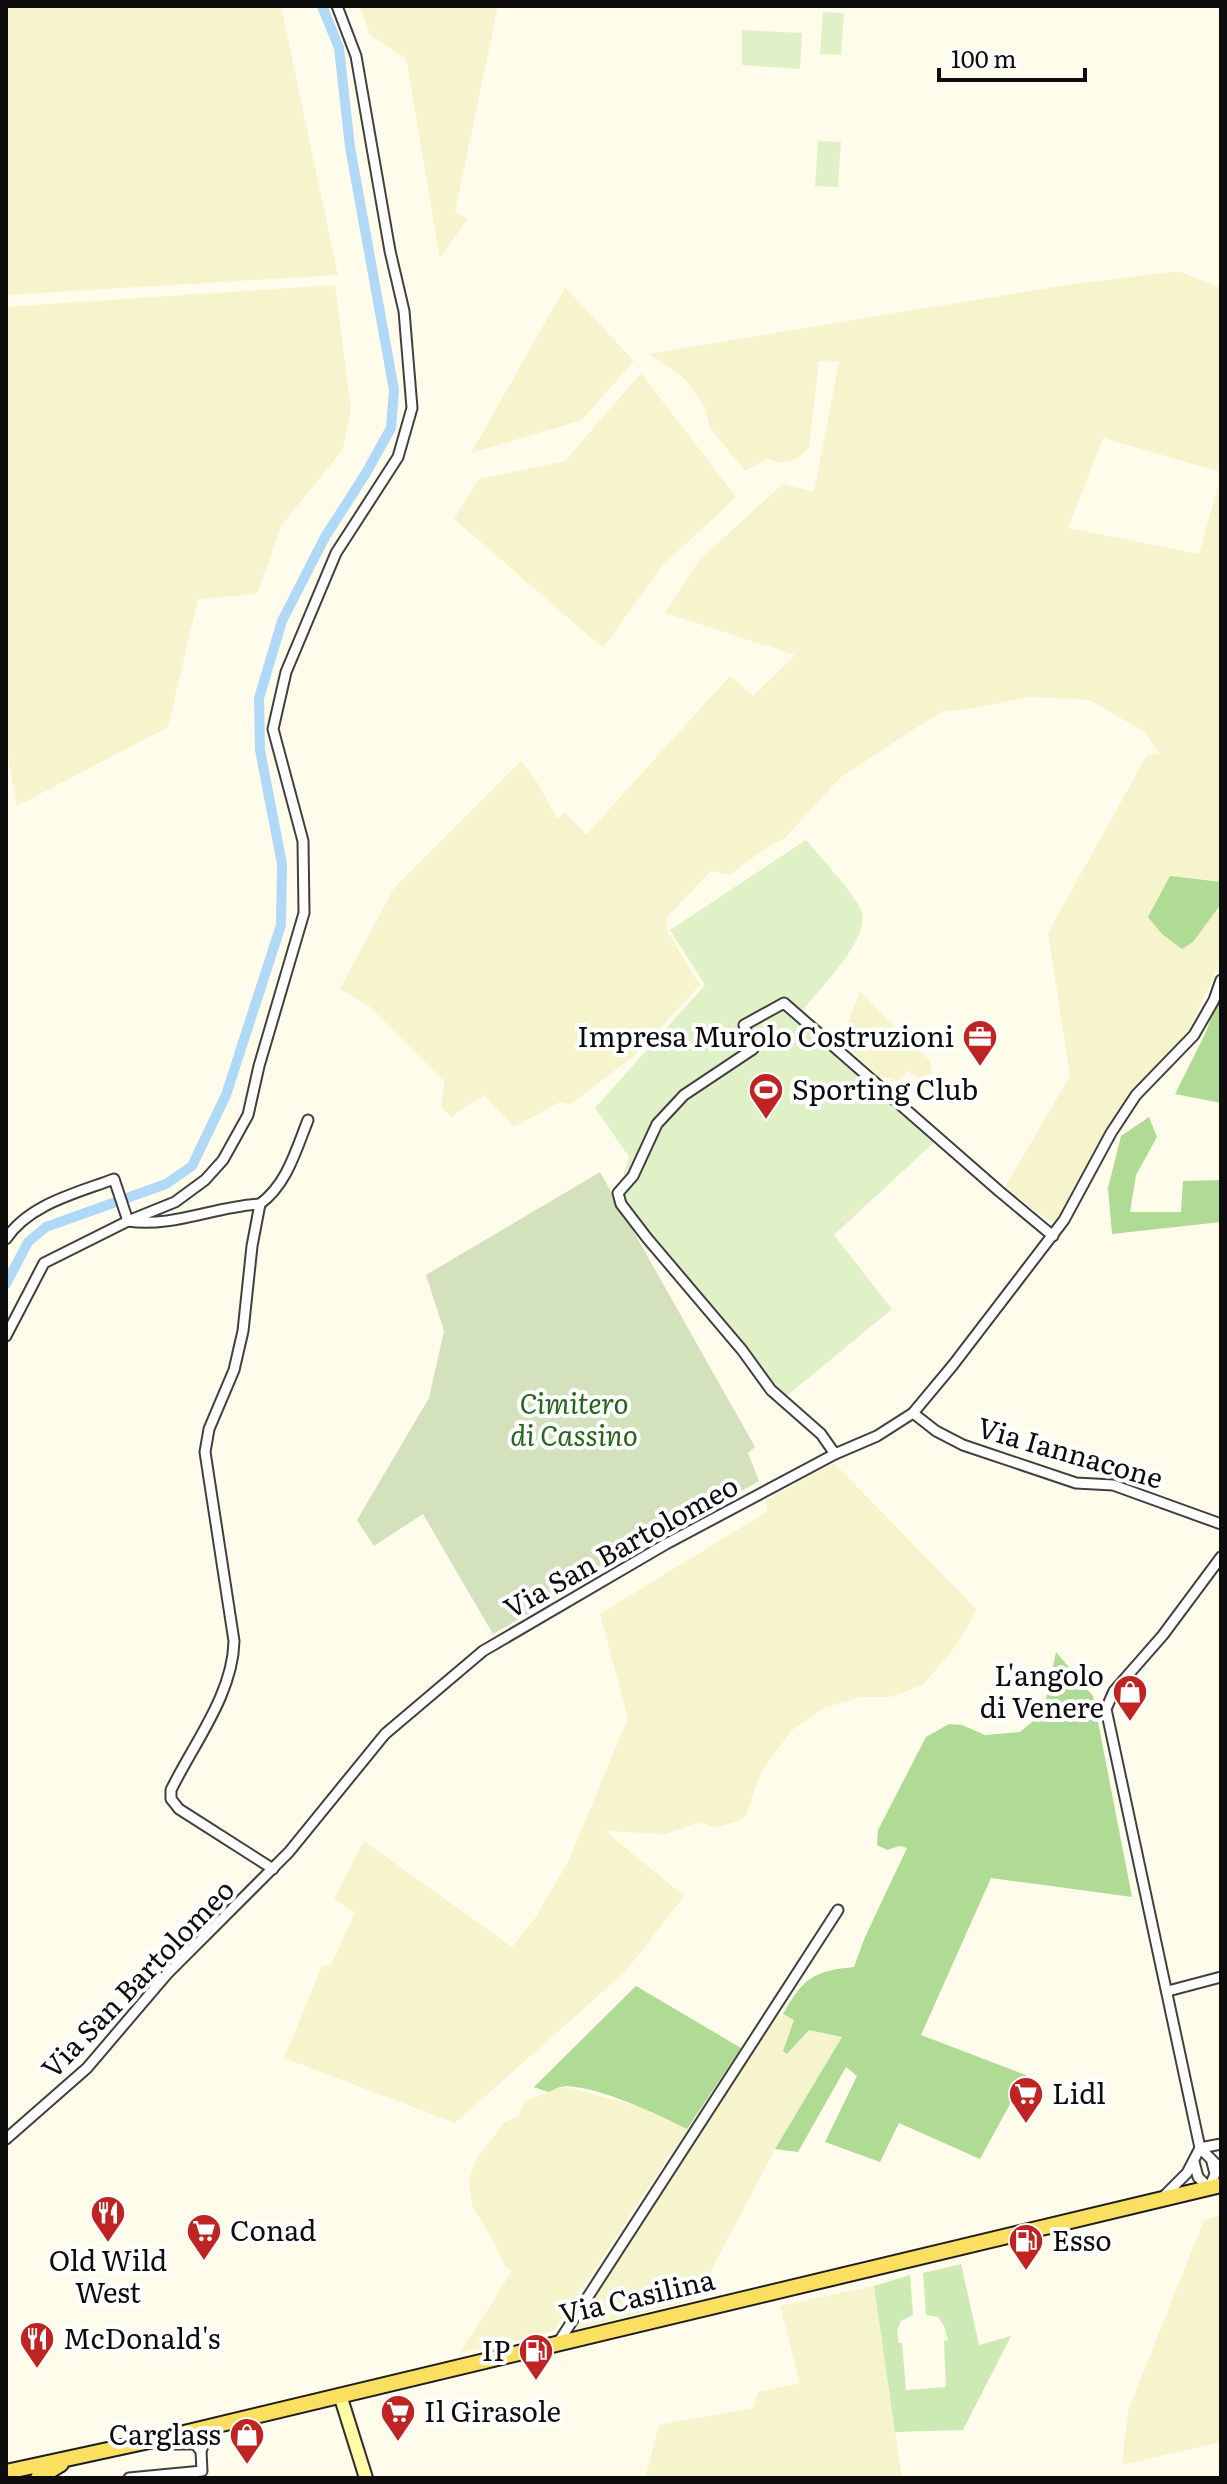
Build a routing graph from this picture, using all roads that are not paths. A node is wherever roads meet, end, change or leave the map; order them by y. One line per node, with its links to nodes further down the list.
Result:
1 (337, 6): 5 (street)
2 (1221, 980): 6 (street, Via San Bartolomeo)
3 (308, 1120): 4 (street)
4 (260, 1204): 5 (street); 13 (street)
5 (128, 1221): 7 (street); 8 (street)
6 (1053, 1236): 9 (street, Via San Bartolomeo); 10 (street)
7 (6, 1239)
8 (6, 1336)
9 (913, 1413): 10 (street, Via San Bartolomeo); 11 (street, Via Iannacone)
10 (835, 1454): 13 (street, Via San Bartolomeo)
11 (1221, 1524)
12 (1221, 1557): 16 (street)
13 (273, 1869): 17 (street, Via San Bartolomeo)
14 (838, 1910): 25 (street)
15 (1221, 1977): 16 (street)
16 (1168, 1991): 19 (street)
17 (6, 2139)
18 (1221, 2144): 19 (street)
19 (1200, 2148): 20 (street); 21 (street)
20 (1194, 2162): 23 (street); 24 (street)
21 (1212, 2162): 22 (street); 23 (street)
22 (1221, 2169)
23 (1215, 2186): 24 (main road, Via Casilina)
24 (1161, 2199): 25 (main road, Via Casilina)
25 (558, 2343): 26 (main road, Via Casilina)
26 (340, 2395): 27 (main road, Via Casilina); 36 (street)
27 (212, 2426): 28 (main road, Via Casilina); 29 (street)
28 (139, 2444): 29 (street); 30 (main road, Via Casilina)
29 (201, 2451): 33 (street)
30 (66, 2461): 31 (main road, Via Casilina); 34 (main road, Via Casilina)
31 (6, 2472)
32 (182, 2475): 33 (street); 35 (street)
33 (203, 2475)
34 (38, 2478)
35 (129, 2478)
36 (366, 2478)

